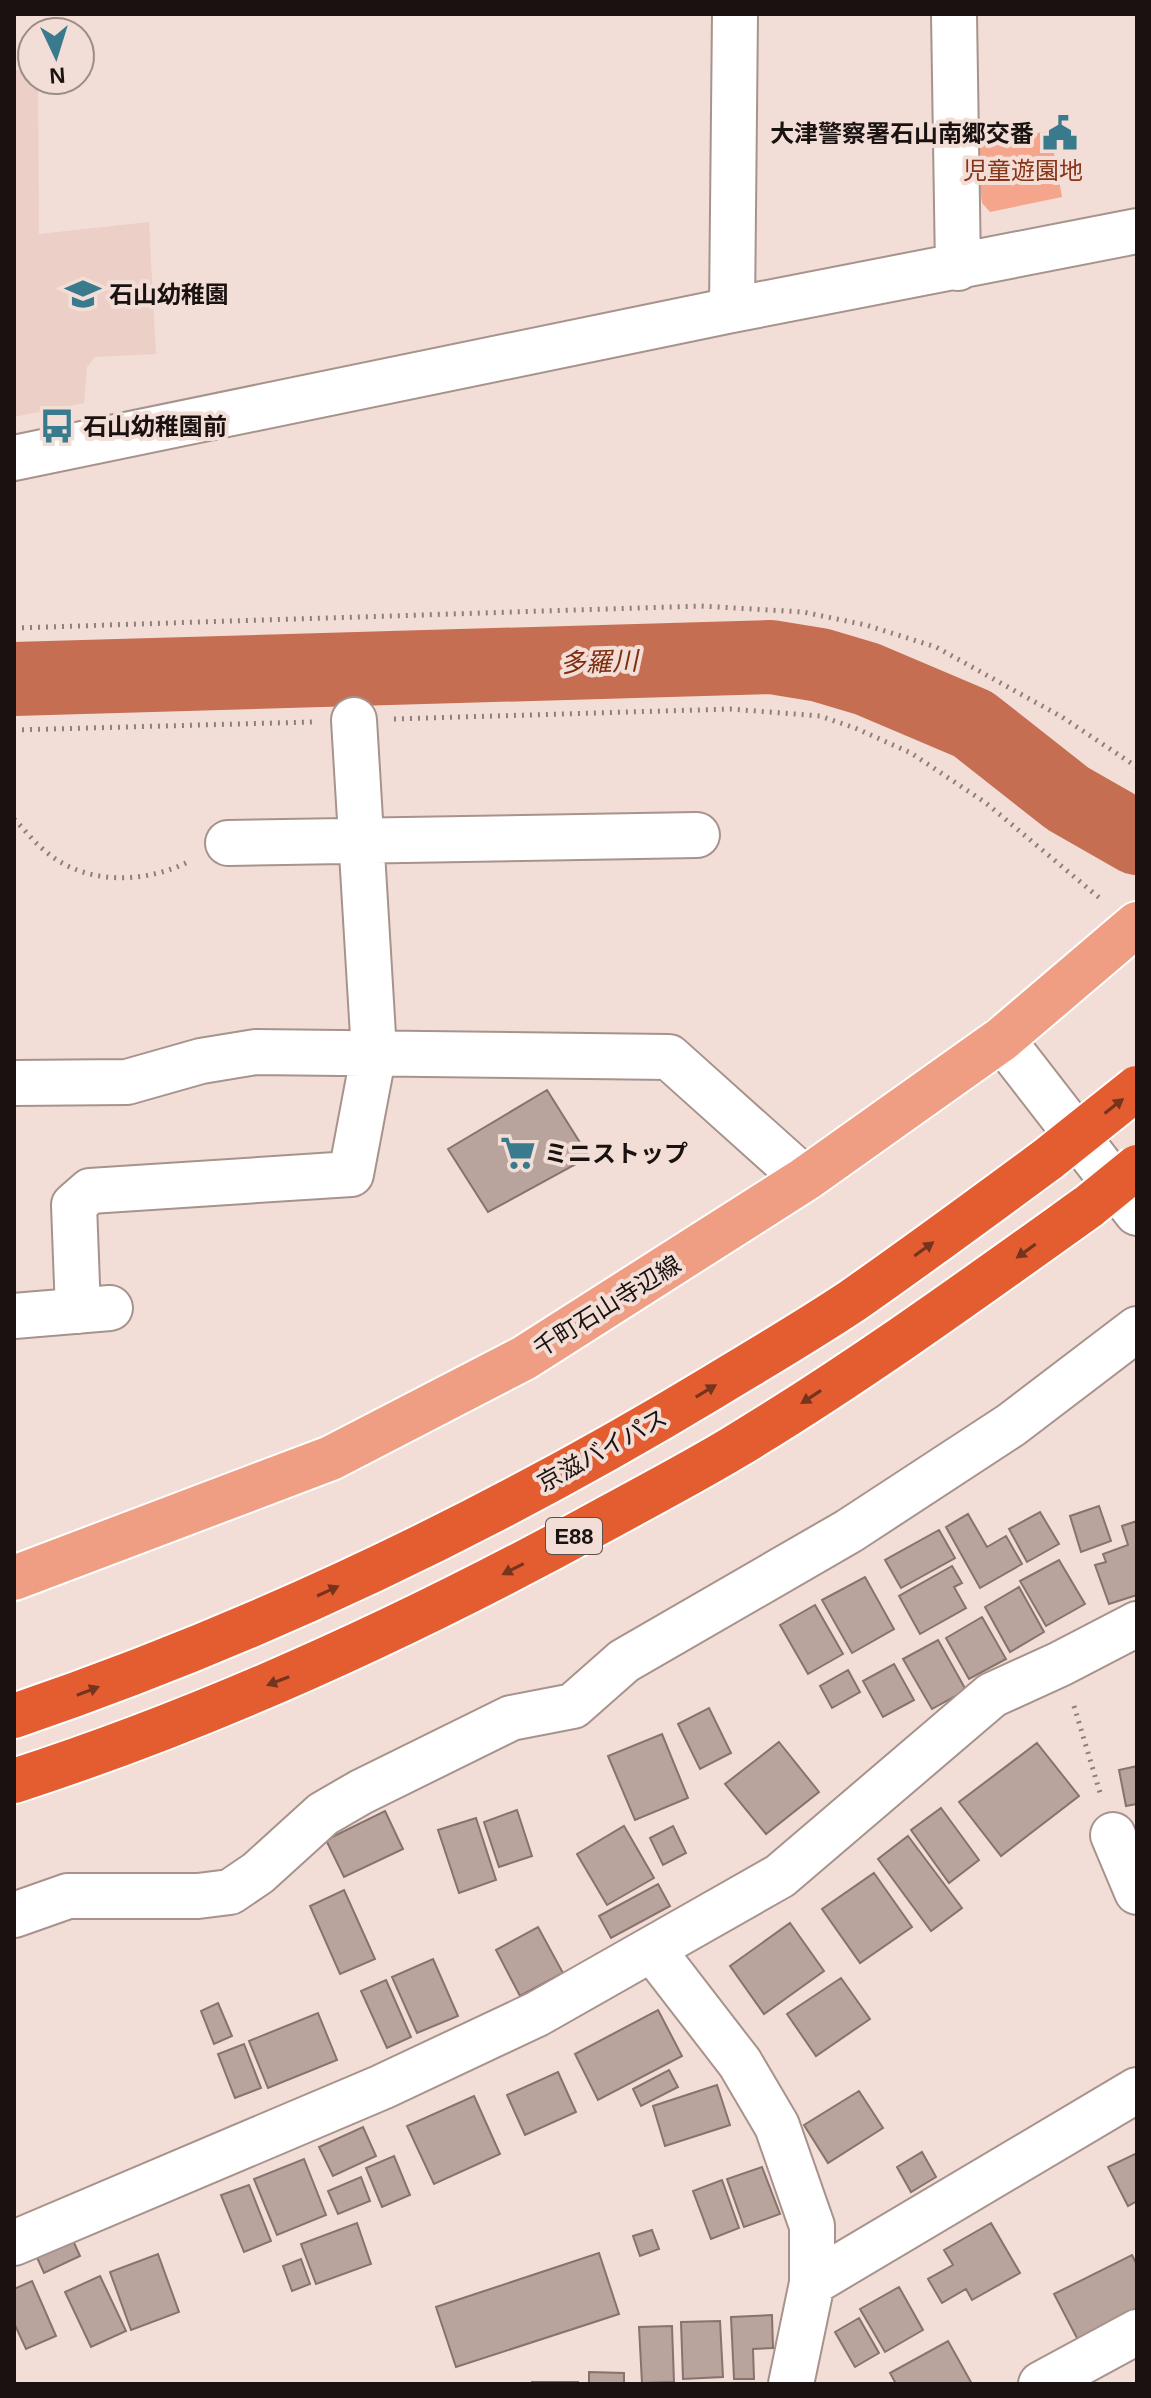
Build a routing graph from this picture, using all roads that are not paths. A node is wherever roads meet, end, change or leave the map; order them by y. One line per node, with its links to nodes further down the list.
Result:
1 (735, 14): 5 (street)
2 (954, 14): 4 (street)
3 (1137, 231): 4 (street)
4 (958, 268): 5 (street)
5 (732, 310): 6 (street)
6 (14, 458)
7 (354, 720): 9 (street)
8 (697, 835): 9 (street)
9 (363, 841): 10 (street); 13 (street)
10 (228, 843)
11 (1122, 913): 12 (main road, 千町石山寺辺線)
12 (1002, 1039): 17 (main road, 千町石山寺辺線); 18 (street)
13 (374, 1052): 14 (street); 17 (street); 19 (street)
14 (14, 1083)
15 (1137, 1088): 23 (highway, 京滋バイパス / E88, one-way to 15, bridge)
16 (1137, 1167): 24 (highway, E88, one-way to 24, bridge)
17 (805, 1179): 21 (main road, 千町石山寺辺線)
18 (1137, 1213)
19 (14, 1316)
20 (1137, 1329): 27 (street)
21 (14, 1578)
22 (1137, 1624): 28 (street)
23 (14, 1716)
24 (14, 1781)
25 (1107, 1815): 26 (street)
26 (1137, 1892)
27 (14, 1915)
28 (652, 1949): 30 (street); 31 (street)
29 (1137, 2090): 31 (street)
30 (14, 2243)
31 (812, 2283): 33 (street)
32 (1137, 2332): 34 (street)
33 (791, 2384)
34 (1041, 2384)

